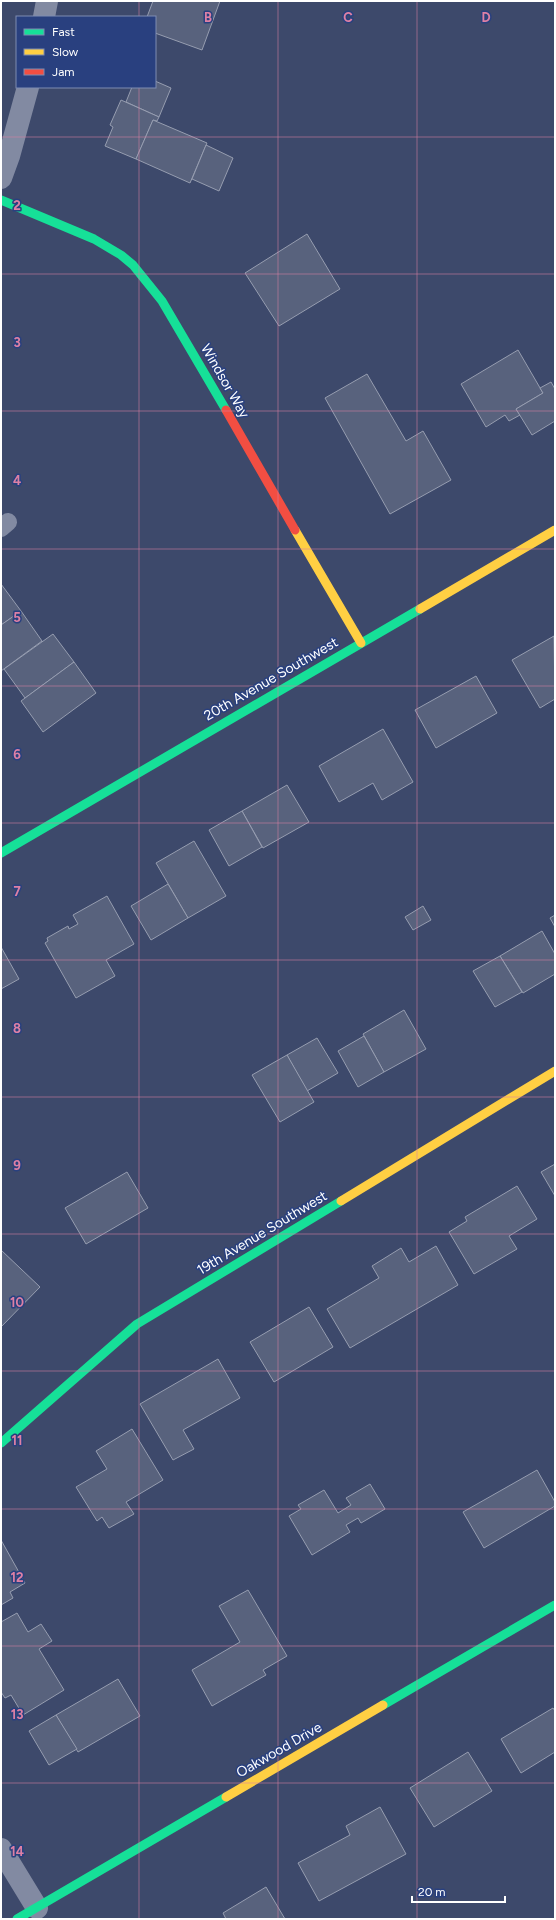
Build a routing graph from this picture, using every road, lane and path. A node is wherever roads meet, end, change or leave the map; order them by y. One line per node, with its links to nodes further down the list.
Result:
1 (47, 1): 2 (street)
2 (44, 16)
3 (28, 88): 4 (street)
4 (1, 178)
5 (1, 200): 7 (street, Windsor Way)
6 (555, 530): 7 (street, 20th Avenue Southwest)
7 (361, 643): 8 (street, 20th Avenue Southwest)
8 (1, 853)
9 (555, 1071): 10 (street, 19th Avenue Southwest)
10 (1, 1443)
11 (555, 1605): 13 (street, Oakwood Drive)
12 (1, 1849): 13 (street)
13 (37, 1908): 14 (street, Oakwood Drive)
14 (17, 1919)

